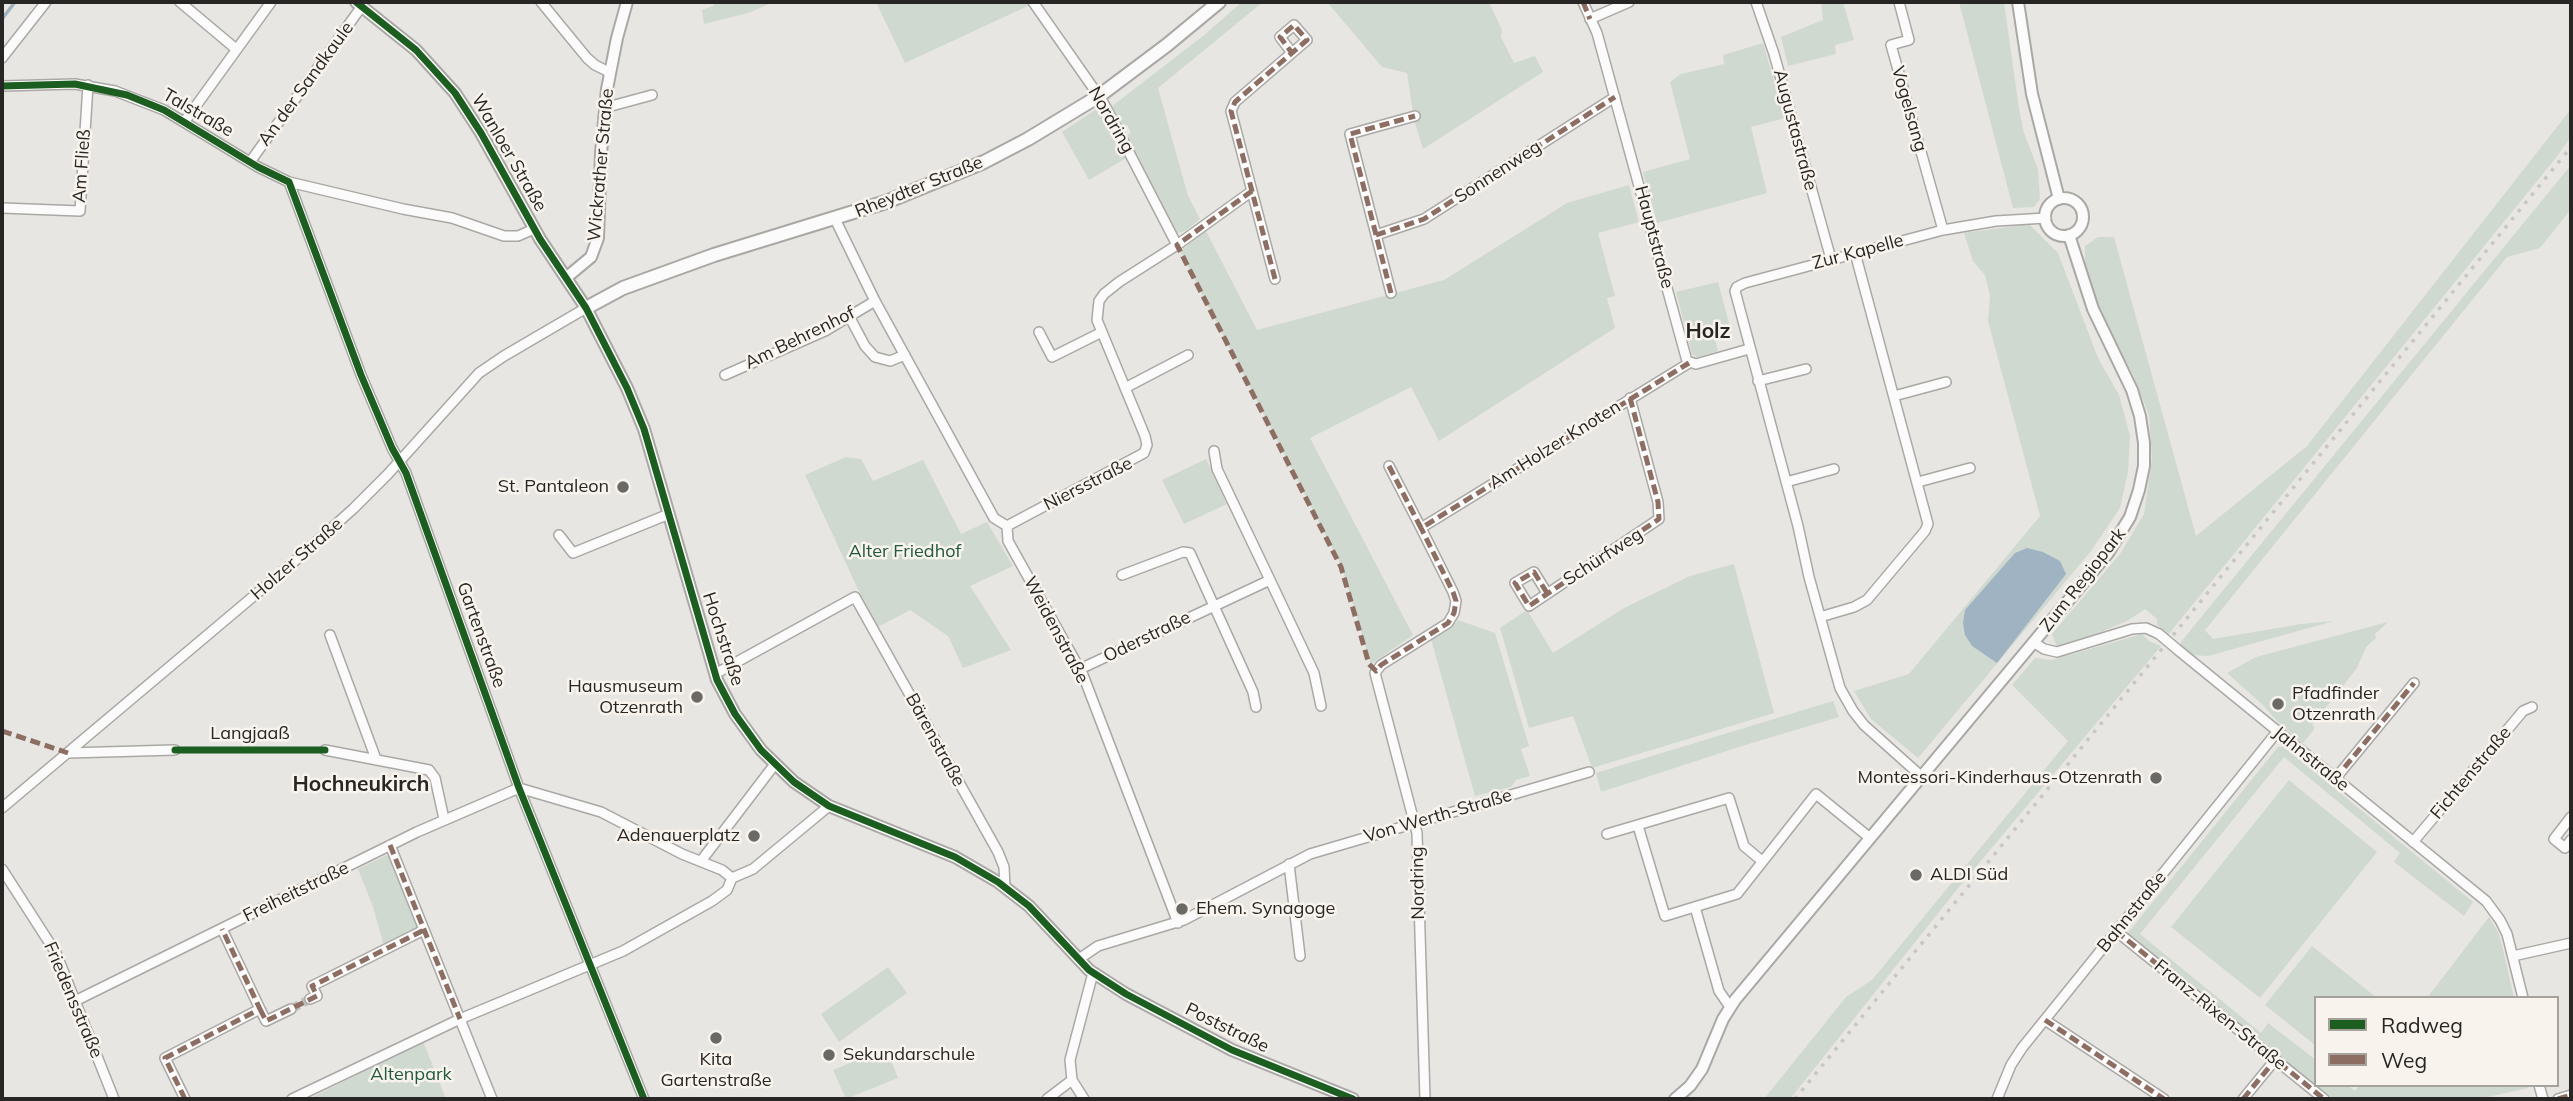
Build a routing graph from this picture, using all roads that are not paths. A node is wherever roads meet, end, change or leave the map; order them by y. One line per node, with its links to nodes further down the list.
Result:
1 (46, 2): 17 (street)
2 (180, 2): 15 (street)
3 (271, 2): 15 (street)
4 (541, 2): 18 (street)
5 (627, 2): 18 (street, Wickrather Straße)
6 (1033, 2): 22 (street, Nordring)
7 (1219, 2): 22 (main road, Rheydter Straße)
8 (1583, 2): 14 (street, Hauptstraße)
9 (1629, 2): 14 (street)
10 (1756, 2): 40 (street, Augustastraße)
11 (1899, 2): 35 (street, Vogelsang)
12 (2018, 2): 30 (street)
13 (359, 4): 27 (street, An der Sandkaule); 34 (street, Wanloer Straße)
14 (1590, 19): 23 (street, Hauptstraße)
15 (236, 49): 26 (street)
16 (1292, 52): 29 (street)
17 (2, 58)
18 (609, 72): 24 (street, Wickrather Straße)
19 (88, 85): 20 (street, Talstraße); 26 (street, Talstraße); 31 (street, Am Fließ)
20 (2, 86)
21 (652, 95): 24 (street)
22 (1099, 96): 33 (main road, Rheydter Straße); 38 (street, Nordring)
23 (1615, 97): 36 (street, Sonnenweg); 52 (street, Hauptstraße)
24 (604, 108): 41 (street, Wickrather Straße)
25 (1415, 116): 36 (street)
26 (185, 121): 27 (street, Talstraße)
27 (250, 162): 28 (street, Talstraße)
28 (289, 182): 34 (street, Talstraße); 61 (street, Gartenstraße)
29 (1252, 191): 38 (street, Niersstraße); 42 (street)
30 (2059, 199): 32 (street); 37 (street)
31 (2, 208)
32 (2046, 218): 35 (street, Zur Kapelle); 37 (street)
33 (835, 219): 44 (street, Weidenstraße); 45 (main road, Rheydter Straße)
34 (534, 229): 41 (street, Wanloer Straße)
35 (1943, 230): 39 (street, Zur Kapelle)
36 (1376, 235): 43 (street)
37 (2069, 235): 77 (street, Zum Regiopark)
38 (1177, 245): 48 (street, Niersstraße)
39 (1855, 253): 40 (street, Zur Kapelle); 58 (street)
40 (1831, 259): 49 (street, Zur Kapelle)
41 (567, 277): 45 (street, Wanloer Straße)
42 (1275, 279)
43 (1391, 293)
44 (875, 301): 46 (street, Am Behrenhof); 50 (street, Weidenstraße)
45 (586, 308): 61 (street, Holzer Straße); 67 (street, Hochstraße)
46 (849, 316): 50 (street); 54 (street, Am Behrenhof)
47 (1039, 332): 48 (street)
48 (1102, 332): 57 (street, Niersstraße)
49 (1749, 349): 52 (street); 55 (street)
50 (905, 355): 68 (street, Weidenstraße)
51 (1188, 355): 57 (street)
52 (1689, 363): 59 (street, Am Holzer Knoten)
53 (1806, 369): 55 (street)
54 (724, 374)
55 (1758, 381): 65 (street)
56 (1946, 382): 58 (street)
57 (1125, 388): 68 (street, Niersstraße)
58 (1894, 396): 66 (street)
59 (1630, 398): 69 (street, Am Holzer Knoten); 73 (street, Schürfweg)
60 (1213, 451): 72 (street)
61 (399, 463): 87 (street, Holzer Straße); 93 (street, Gartenstraße)
62 (1389, 466): 69 (street)
63 (1834, 468): 65 (street)
64 (1970, 468): 66 (street)
65 (1786, 482): 75 (street)
66 (1918, 482): 75 (street)
67 (669, 513): 70 (street); 79 (street, Hochstraße)
68 (1007, 526): 78 (street, Weidenstraße)
69 (1421, 528): 98 (street, Nordring)
70 (559, 535)
71 (1122, 575): 74 (street)
72 (1269, 580): 74 (street, Oderstraße); 81 (street)
73 (1547, 593)
74 (1214, 605): 78 (street, Oderstraße); 82 (street)
75 (1820, 617): 91 (street)
76 (330, 635): 88 (street)
77 (2033, 642): 84 (street, Jahnstraße, bridge); 91 (street, Zum Regiopark)
78 (1080, 669): 112 (street, Weidenstraße)
79 (715, 674): 89 (street, Hochstraße); 110 (street, Bärenstraße)
80 (2414, 683): 92 (street)
81 (1321, 706)
82 (1256, 707)
83 (2532, 707): 103 (street, Fichtenstraße)
84 (2277, 732): 92 (street, Jahnstraße); 115 (street, Bahnstraße)
85 (175, 750): 87 (street)
86 (325, 750): 88 (street)
87 (68, 753): 95 (street, Holzer Straße)
88 (376, 759): 97 (street)
89 (775, 764): 94 (street, Hochstraße); 106 (street)
90 (1589, 772): 98 (street, Von Werth-Straße)
91 (1921, 776): 101 (street, Zum Regiopark)
92 (2336, 779): 103 (street, Jahnstraße)
93 (519, 788): 97 (street, Freiheitstraße); 106 (street); 120 (street, Gartenstraße)
94 (829, 806): 109 (street); 110 (street, Hochstraße)
95 (2, 808)
96 (2571, 817): 102 (street)
97 (444, 819): 104 (street, Freiheitstraße)
98 (1415, 822): 107 (street, Von Werth-Straße); 141 (street, Nordring)
99 (1638, 825): 100 (street); 105 (street); 111 (street)
100 (1607, 834)
101 (1870, 838): 105 (street); 125 (street, Zum Regiopark)
102 (2571, 840)
103 (2413, 842): 118 (street, Jahnstraße)
104 (390, 845): 113 (street, Freiheitstraße); 114 (street)
105 (1762, 861): 111 (street)
106 (701, 862): 109 (street)
107 (1289, 864): 112 (street, Von Werth-Straße); 117 (street)
108 (2, 869): 124 (street, Friedensstraße)
109 (732, 878): 120 (street)
110 (1006, 887): 119 (street, Hochstraße)
111 (1695, 907): 125 (street)
112 (1178, 923): 119 (street, Von Werth-Straße)
113 (222, 929): 124 (street, Freiheitstraße); 126 (street)
114 (424, 930): 123 (street); 128 (street)
115 (2116, 931): 129 (street, Bahnstraße); 130 (street, Franz-Rixen-Straße)
116 (2571, 943): 118 (street)
117 (1300, 956)
118 (2513, 956): 122 (street, Jahnstraße)
119 (1079, 959): 121 (street, Hochstraße)
120 (591, 966): 128 (street); 137 (street, Gartenstraße)
121 (1093, 973): 131 (street); 140 (street, Poststraße)
122 (2523, 996)
123 (310, 999)
124 (75, 1001): 133 (street, Friedensstraße)
125 (1730, 1007): 142 (street, Zum Regiopark)
126 (260, 1009): 127 (street); 134 (street)
127 (291, 1009)
128 (460, 1019): 135 (street); 136 (street)
129 (2045, 1020): 143 (street, Bahnstraße); 144 (street)
130 (2275, 1060): 145 (street); 146 (street, Franz-Rixen-Straße)
131 (1072, 1080): 138 (street); 139 (street)
132 (2571, 1095): 147 (street)
133 (114, 1099)
134 (185, 1099)
135 (292, 1099)
136 (492, 1099)
137 (644, 1099)
138 (1047, 1099)
139 (1084, 1099)
140 (1353, 1099)
141 (1425, 1099)
142 (1675, 1099)
143 (1997, 1099)
144 (2164, 1099)
145 (2244, 1099)
146 (2324, 1099)
147 (2558, 1099)

